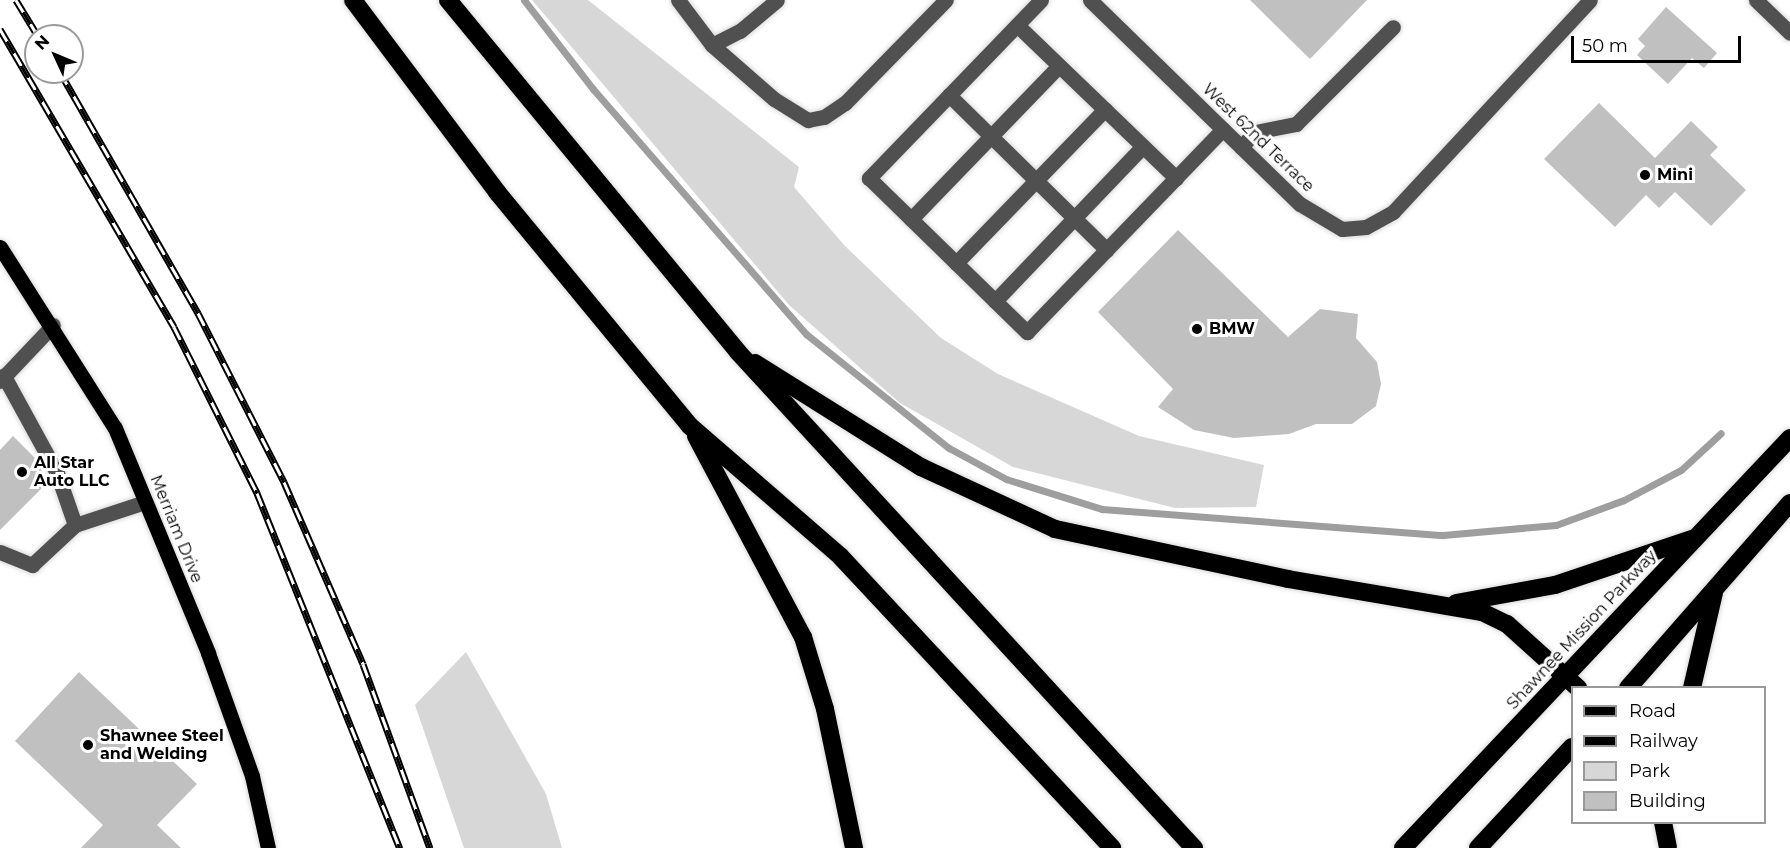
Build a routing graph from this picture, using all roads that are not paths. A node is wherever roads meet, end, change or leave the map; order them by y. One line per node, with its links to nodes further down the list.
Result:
1 (353, 0): 32 (highway)
2 (448, 0): 30 (highway)
3 (678, 0): 13 (street)
4 (777, 0): 13 (street)
5 (946, 0): 13 (street)
6 (1041, 0): 10 (street)
7 (1090, 0): 17 (street, West 62nd Terrace)
8 (1756, 0): 12 (street)
9 (1580, 3): 20 (street, West 62nd Terrace)
10 (1017, 25): 14 (street); 15 (street)
11 (1393, 27): 20 (street)
12 (1790, 33)
13 (712, 45)
14 (1059, 66): 16 (street); 18 (street)
15 (949, 95): 18 (street); 24 (street)
16 (1105, 109): 19 (street); 22 (street)
17 (1223, 129): 20 (street, West 62nd Terrace); 21 (street)
18 (991, 136): 22 (street); 24 (street)
19 (1143, 146): 21 (street); 23 (street)
20 (1241, 147)
21 (1176, 178): 26 (street)
22 (1035, 180): 23 (street); 27 (street)
23 (1075, 218): 26 (street); 28 (street)
24 (911, 219): 27 (street)
25 (0, 247): 29 (main road, Merriam Drive)
26 (1107, 250): 28 (street)
27 (956, 263): 28 (street)
28 (995, 301)
29 (52, 325): 31 (street); 34 (main road, Merriam Drive)
30 (738, 352): 40 (highway); 49 (highway)
31 (2, 378): 36 (street)
32 (690, 426): 47 (highway); 48 (highway)
33 (1790, 438): 37 (highway, Shawnee Mission Parkway)
34 (145, 502): 36 (street); 46 (main road, Merriam Drive)
35 (1790, 503): 39 (highway)
36 (75, 525): 38 (street)
37 (1696, 537): 40 (highway); 41 (highway, Shawnee Mission Parkway)
38 (0, 552)
39 (1715, 589): 42 (highway); 43 (highway)
40 (1443, 605): 41 (highway)
41 (1572, 682): 50 (highway, Shawnee Mission Parkway)
42 (1629, 686)
43 (1692, 686)
44 (1571, 748): 51 (highway)
45 (1663, 824): 52 (highway)
46 (268, 848)
47 (854, 848)
48 (1112, 848)
49 (1194, 848)
50 (1403, 848)
51 (1478, 848)
52 (1668, 848)

